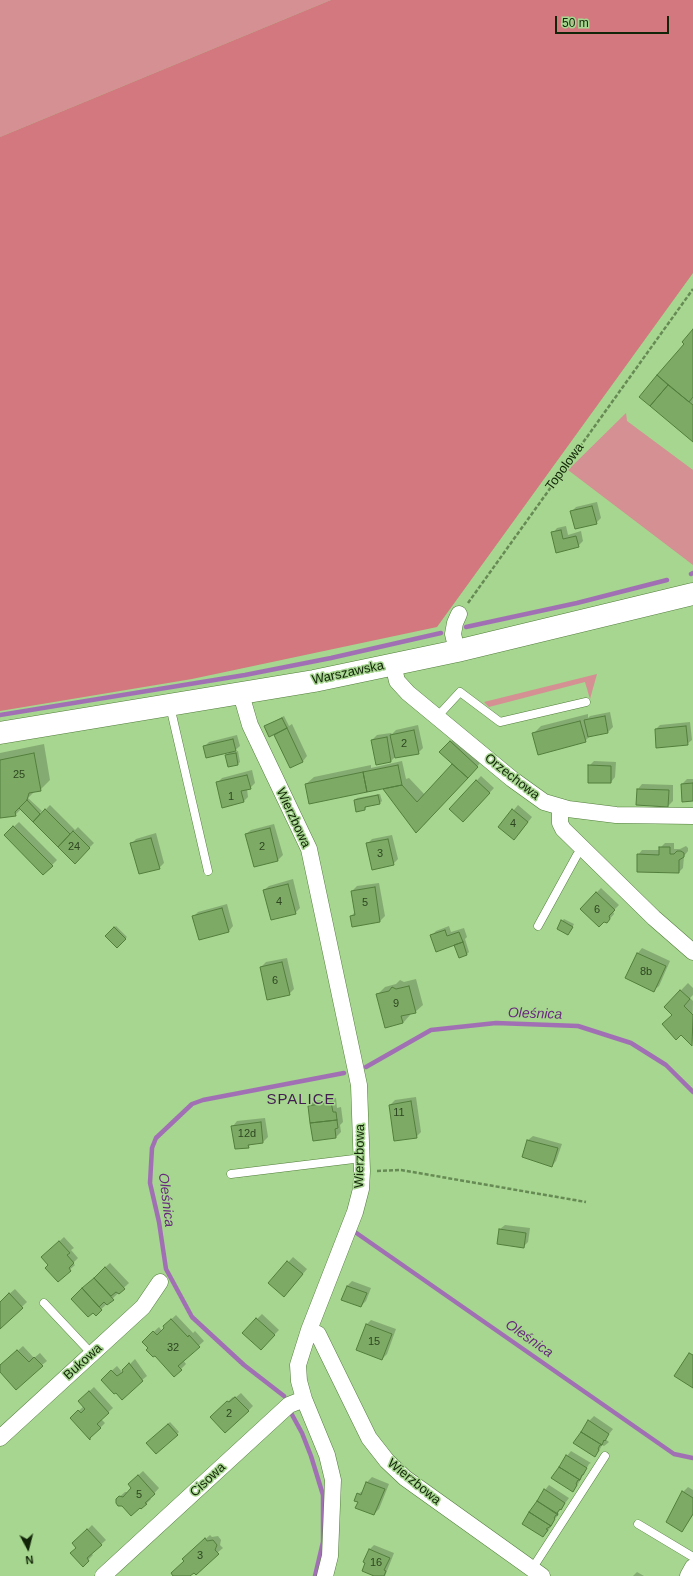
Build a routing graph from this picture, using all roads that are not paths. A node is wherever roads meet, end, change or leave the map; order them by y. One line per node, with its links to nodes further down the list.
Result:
1 (693, 594): 3 (main road, Warszawska)
2 (459, 614): 3 (street)
3 (456, 651): 4 (main road, Warszawska)
4 (393, 664): 5 (main road, Warszawska); 8 (street, Orzechowa)
5 (241, 694): 7 (main road, Warszawska); 16 (street, Wierzbowa)
6 (586, 702): 8 (lane)
7 (170, 705): 9 (main road, Warszawska); 13 (lane)
8 (437, 718): 10 (street, Orzechowa)
9 (0, 733)
10 (560, 807): 11 (street, Orzechowa); 12 (street)
11 (693, 816)
12 (583, 848): 14 (lane); 15 (street)
13 (208, 871)
14 (538, 926)
15 (693, 952)
16 (362, 1164): 17 (lane); 20 (street, Wierzbowa)
17 (231, 1174)
18 (160, 1282): 21 (street, Bukowa)
19 (44, 1303): 21 (lane)
20 (309, 1330): 22 (street); 29 (street, Wierzbowa)
21 (92, 1354): 23 (street, Bukowa)
22 (304, 1399): 28 (street, Cisowa); 30 (street)
23 (0, 1438)
24 (605, 1456): 29 (lane)
25 (638, 1524): 26 (lane)
26 (693, 1557)
27 (693, 1567): 31 (street)
28 (114, 1572)
29 (537, 1573)
30 (325, 1576)
31 (688, 1576)

